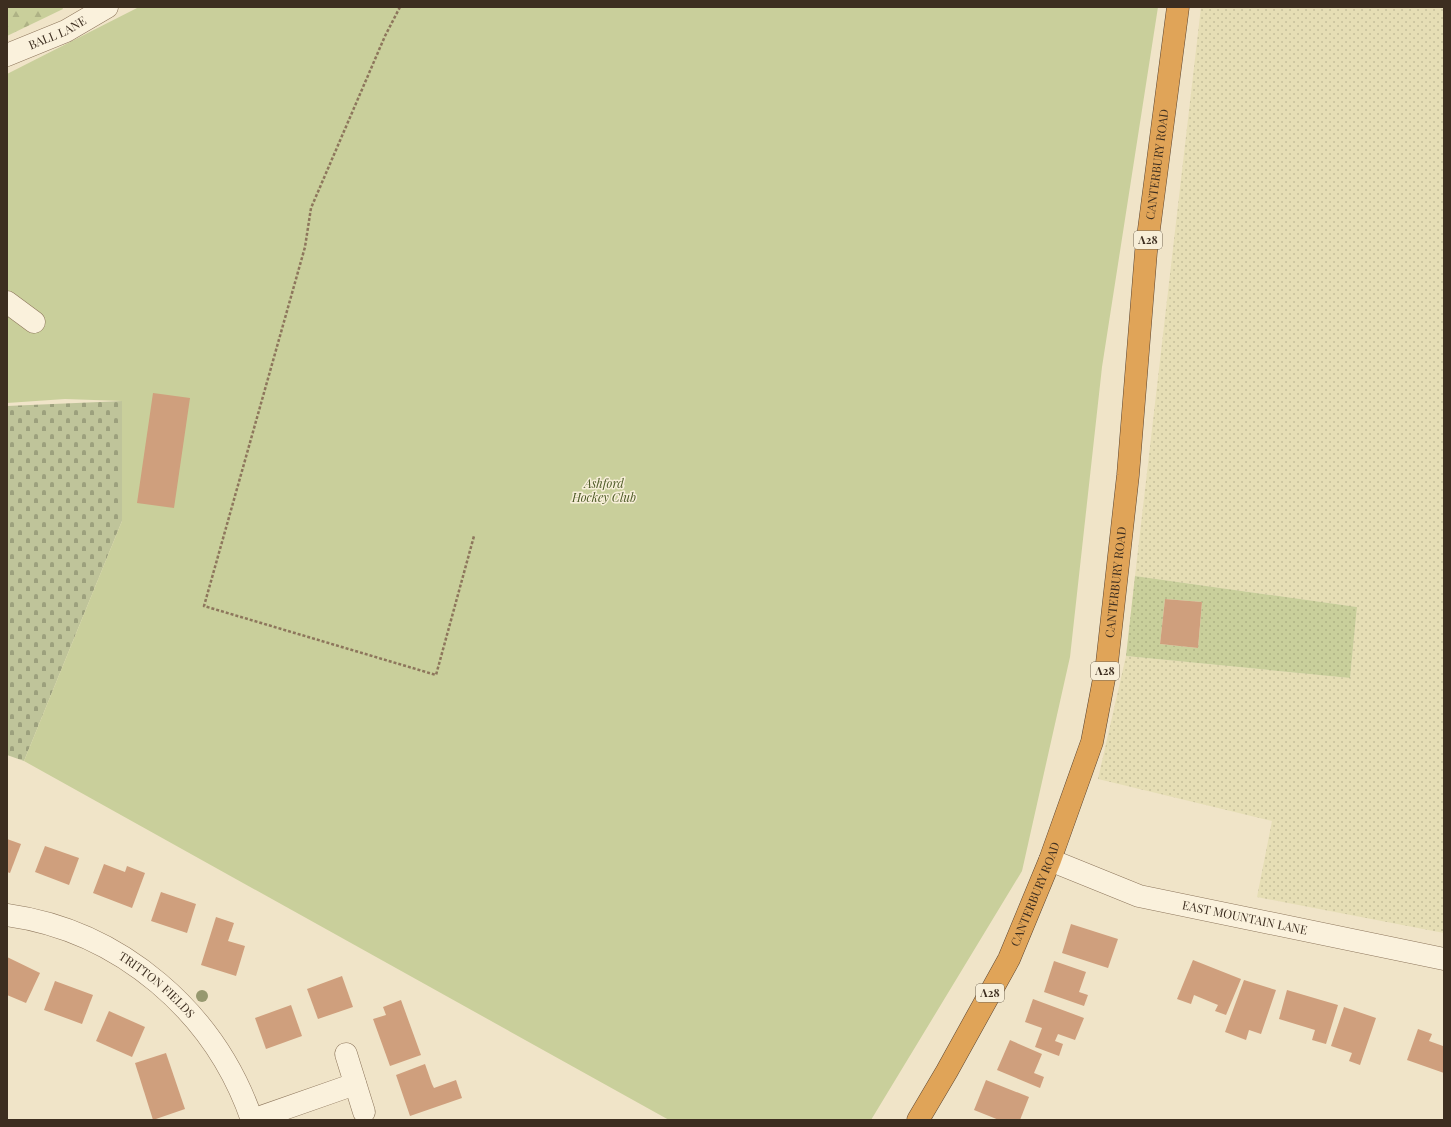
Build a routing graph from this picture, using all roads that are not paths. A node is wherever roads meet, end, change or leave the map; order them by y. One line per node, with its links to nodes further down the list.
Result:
1 (107, 7): 3 (street, BALL LANE)
2 (1178, 7): 6 (highway, CANTERBURY ROAD / A28)
3 (7, 55)
4 (7, 302): 5 (street)
5 (34, 322)
6 (1050, 860): 8 (street, EAST MOUNTAIN LANE); 13 (highway, CANTERBURY ROAD / A28)
7 (7, 915): 12 (street, TRITTON FIELDS)
8 (1444, 959)
9 (346, 1054): 10 (street)
10 (355, 1084): 11 (street); 12 (street)
11 (364, 1112)
12 (252, 1120)
13 (918, 1120)

